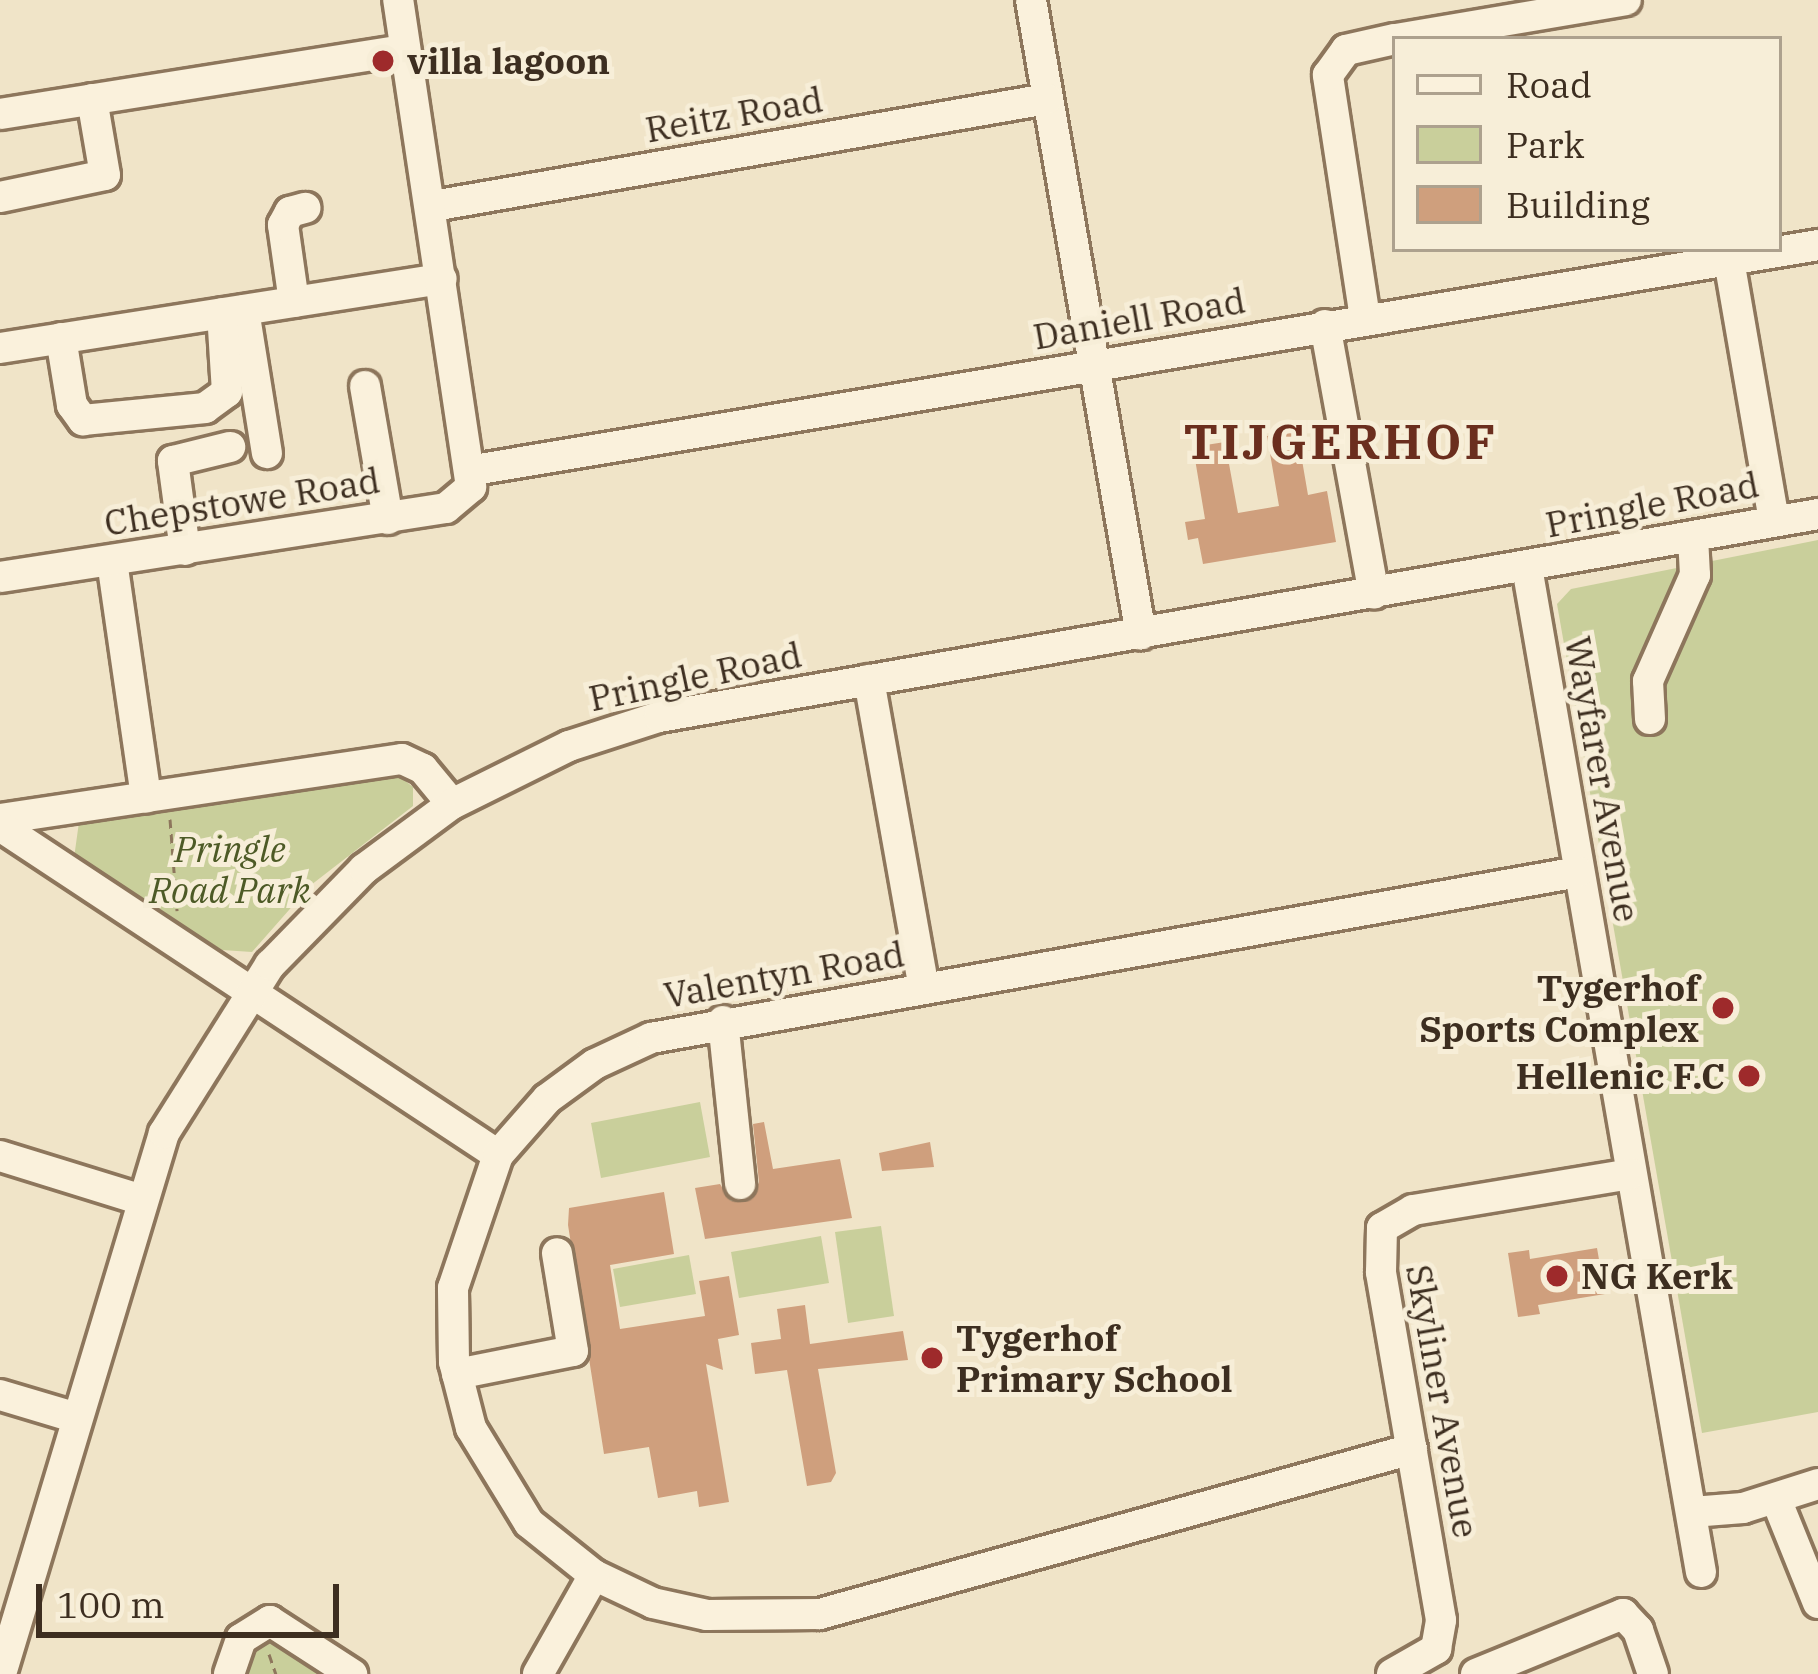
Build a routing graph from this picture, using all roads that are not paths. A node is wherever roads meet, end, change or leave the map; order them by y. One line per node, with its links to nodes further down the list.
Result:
1 (398, 0): 6 (street)
2 (1031, 0): 8 (street)
3 (1626, 0): 4 (street)
4 (1414, 36)
5 (1392, 40): 20 (street)
6 (404, 50): 7 (street); 11 (street)
7 (92, 99): 9 (street); 10 (street)
8 (1047, 99): 11 (street, Reitz Road); 24 (street)
9 (0, 114)
10 (0, 197)
11 (434, 206): 17 (street)
12 (305, 208): 18 (street)
13 (1818, 244): 14 (street, Daniell Road)
14 (1782, 251)
15 (1774, 252): 16 (street, Daniell Road)
16 (1730, 260): 20 (street, Daniell Road); 31 (street)
17 (442, 279): 18 (street); 28 (street)
18 (293, 302): 19 (street)
19 (233, 312): 22 (street); 22 (street); 27 (street)
20 (1365, 318): 21 (street, Daniell Road)
21 (1325, 326): 24 (street, Daniell Road); 37 (street)
22 (61, 338): 23 (street)
23 (0, 348)
24 (1093, 366): 28 (street, Daniell Road); 38 (street)
25 (365, 386): 30 (street)
26 (230, 448): 33 (street)
27 (267, 453)
28 (474, 470): 30 (street, Chepstowe Road)
29 (1818, 514): 31 (street, Pringle Road)
30 (388, 519): 33 (street, Chepstowe Road)
31 (1774, 520): 32 (street, Pringle Road)
32 (1693, 536): 35 (street, Pringle Road); 40 (street)
33 (185, 550): 34 (street, Chepstowe Road)
34 (112, 561): 36 (street, Chepstowe Road); 41 (street)
35 (1527, 567): 37 (street, Pringle Road); 44 (street, Wayfarer Avenue)
36 (0, 577)
37 (1374, 594): 38 (street, Pringle Road)
38 (1141, 635): 39 (street, Pringle Road)
39 (869, 680): 42 (street, Pringle Road); 45 (street)
40 (1649, 719)
41 (155, 796): 42 (street); 43 (street)
42 (452, 805): 46 (street, Pringle Road)
43 (0, 823): 46 (street)
44 (1578, 872): 45 (street, Valentyn Road); 50 (street, Wayfarer Avenue)
45 (923, 988): 47 (street, Valentyn Road)
46 (249, 993): 48 (street); 52 (street, Pringle Road)
47 (723, 1021): 48 (street, Valentyn Road); 51 (street)
48 (498, 1155): 54 (street, Valentyn Road)
49 (0, 1156): 52 (street)
50 (1631, 1174): 57 (street, Skyliner Avenue); 60 (street, Wayfarer Avenue)
51 (740, 1184)
52 (139, 1199): 56 (street, Pringle Road)
53 (557, 1253): 54 (street)
54 (457, 1374): 62 (street, Valentyn Road)
55 (0, 1395): 56 (street)
56 (77, 1418): 64 (street, Pringle Road)
57 (1412, 1449): 62 (street, Valentyn Road); 68 (street, Skyliner Avenue)
58 (1818, 1484): 59 (street)
59 (1776, 1498): 60 (street); 63 (street)
60 (1692, 1512): 61 (street, Wayfarer Avenue)
61 (1701, 1572)
62 (594, 1575): 67 (street)
63 (1818, 1603)
64 (4, 1653)
65 (229, 1674): 66 (street)
66 (352, 1674)
67 (538, 1674)
68 (1392, 1674)
69 (1476, 1674): 70 (street)
70 (1653, 1674)

